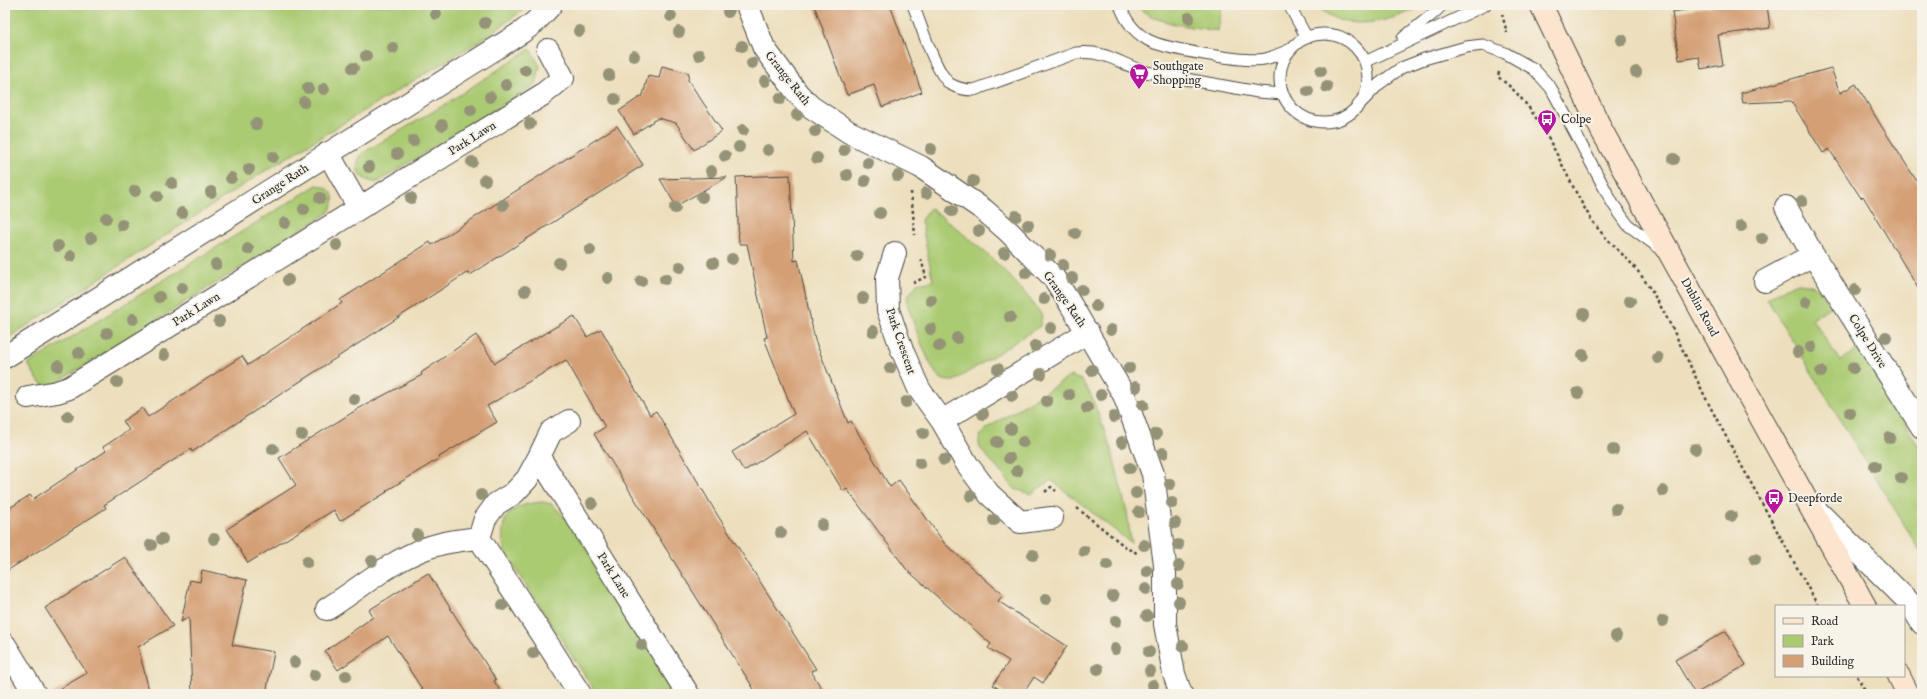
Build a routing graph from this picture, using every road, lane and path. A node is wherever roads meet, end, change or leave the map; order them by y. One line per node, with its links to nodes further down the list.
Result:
1 (551, 5): 19 (street, Grange Rath)
2 (747, 5): 30 (street, Grange Rath)
3 (914, 5): 17 (lane)
4 (1120, 5): 12 (lane)
5 (1289, 5): 10 (lane)
6 (1442, 5): 14 (lane)
7 (1485, 5): 14 (lane)
8 (1541, 5): 27 (main road, Dublin Road)
9 (1502, 13): 11 (path)
10 (1307, 38): 12 (lane); 15 (lane)
11 (1508, 39)
12 (1291, 49): 17 (lane)
13 (548, 50): 22 (street, Park Lawn)
14 (1382, 54): 15 (lane)
15 (1365, 62): 18 (lane)
16 (1501, 65): 40 (path)
17 (1282, 94): 18 (lane)
18 (1355, 109): 27 (lane)
19 (328, 153): 22 (street); 31 (street, Grange Rath)
20 (917, 196): 23 (path)
21 (1786, 207): 25 (street, Colpe Drive)
22 (359, 208): 32 (street, Park Lawn)
23 (917, 243)
24 (895, 253): 34 (street, Park Crescent)
25 (1813, 255): 28 (street); 35 (street, Colpe Drive)
26 (920, 257): 29 (path)
27 (1672, 257): 37 (main road, Dublin Road)
28 (1765, 281)
29 (909, 285)
30 (1088, 332): 34 (street); 50 (street, Grange Rath)
31 (5, 357)
32 (28, 397)
33 (569, 421): 36 (street)
34 (942, 421): 38 (street, Park Crescent)
35 (1922, 427)
36 (539, 457): 39 (street); 49 (street, Park Lane)
37 (1805, 500): 41 (main road, Dublin Road); 43 (street)
38 (1052, 518)
39 (479, 538): 42 (street); 48 (street)
40 (1817, 605)
41 (1864, 605)
42 (327, 609)
43 (1922, 623)
44 (5, 645): 47 (street)
45 (1858, 677): 51 (path)
46 (1900, 677): 52 (main road)
47 (35, 694)
48 (580, 694)
49 (688, 694)
50 (1181, 694)
51 (1867, 694)
52 (1908, 694)

